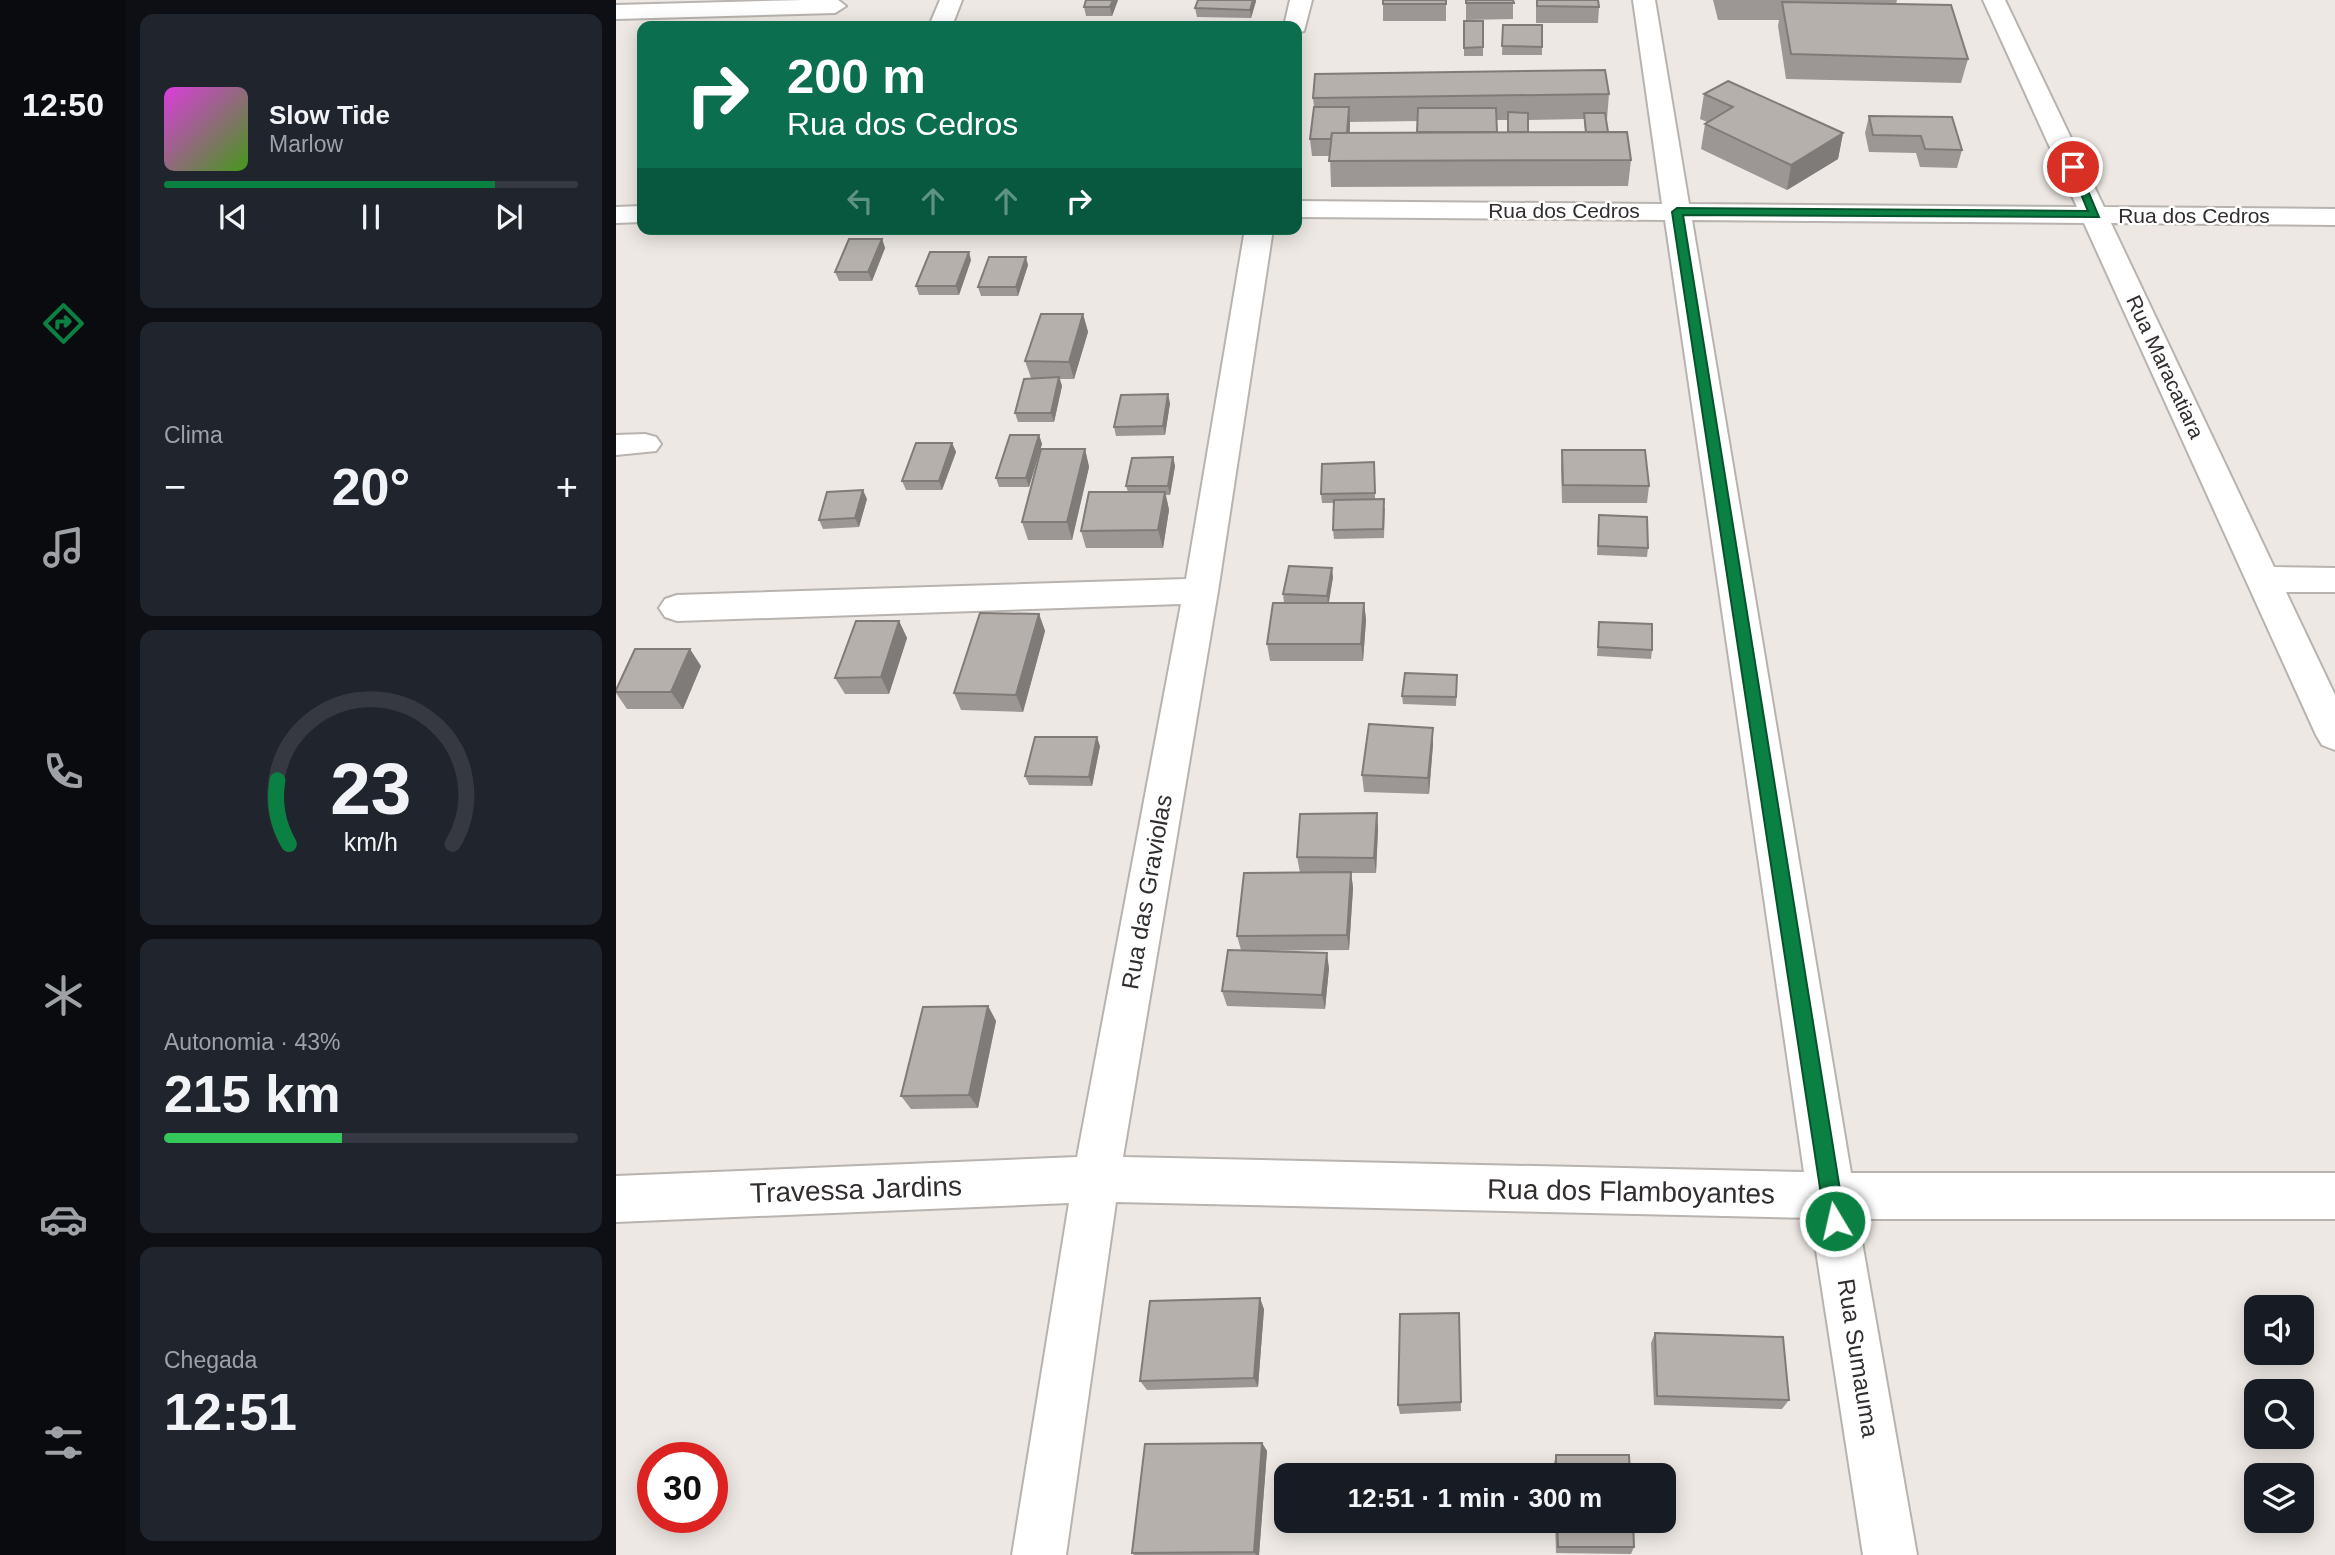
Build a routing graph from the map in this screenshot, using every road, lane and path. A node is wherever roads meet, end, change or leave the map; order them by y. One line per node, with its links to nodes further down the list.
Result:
1 (951, 0): 7 (street)
2 (1300, 0): 8 (street)
3 (1644, 0): 10 (street, Rua Sumauma)
4 (1994, 0): 13 (street, Rua Maracatiara)
5 (835, 6): 6 (street)
6 (616, 12)
7 (944, 21)
8 (1297, 21)
9 (1302, 209): 10 (street, Rua dos Cedros)
10 (1677, 212): 13 (street, Rua dos Cedros); 22 (street, Rua Sumauma)
11 (637, 214): 12 (street)
12 (616, 215)
13 (2095, 215): 14 (street, Rua dos Cedros); 16 (street, Rua Maracatiara)
14 (2335, 217)
15 (1258, 235): 18 (street, Rua das Graviolas)
16 (2263, 579): 17 (street); 20 (street, Rua Maracatiara)
17 (2335, 580)
18 (1202, 591): 19 (street); 21 (street, Rua das Graviolas)
19 (677, 608)
20 (2335, 735)
21 (1096, 1179): 22 (street, Rua dos Flamboyantes); 24 (street, Travessa Jardins); 25 (street, Rua das Graviolas)
22 (1831, 1196): 23 (street, Rua dos Flamboyantes); 26 (street, Rua Sumauma)
23 (2335, 1196)
24 (616, 1199)
25 (1039, 1555)
26 (1890, 1555)

